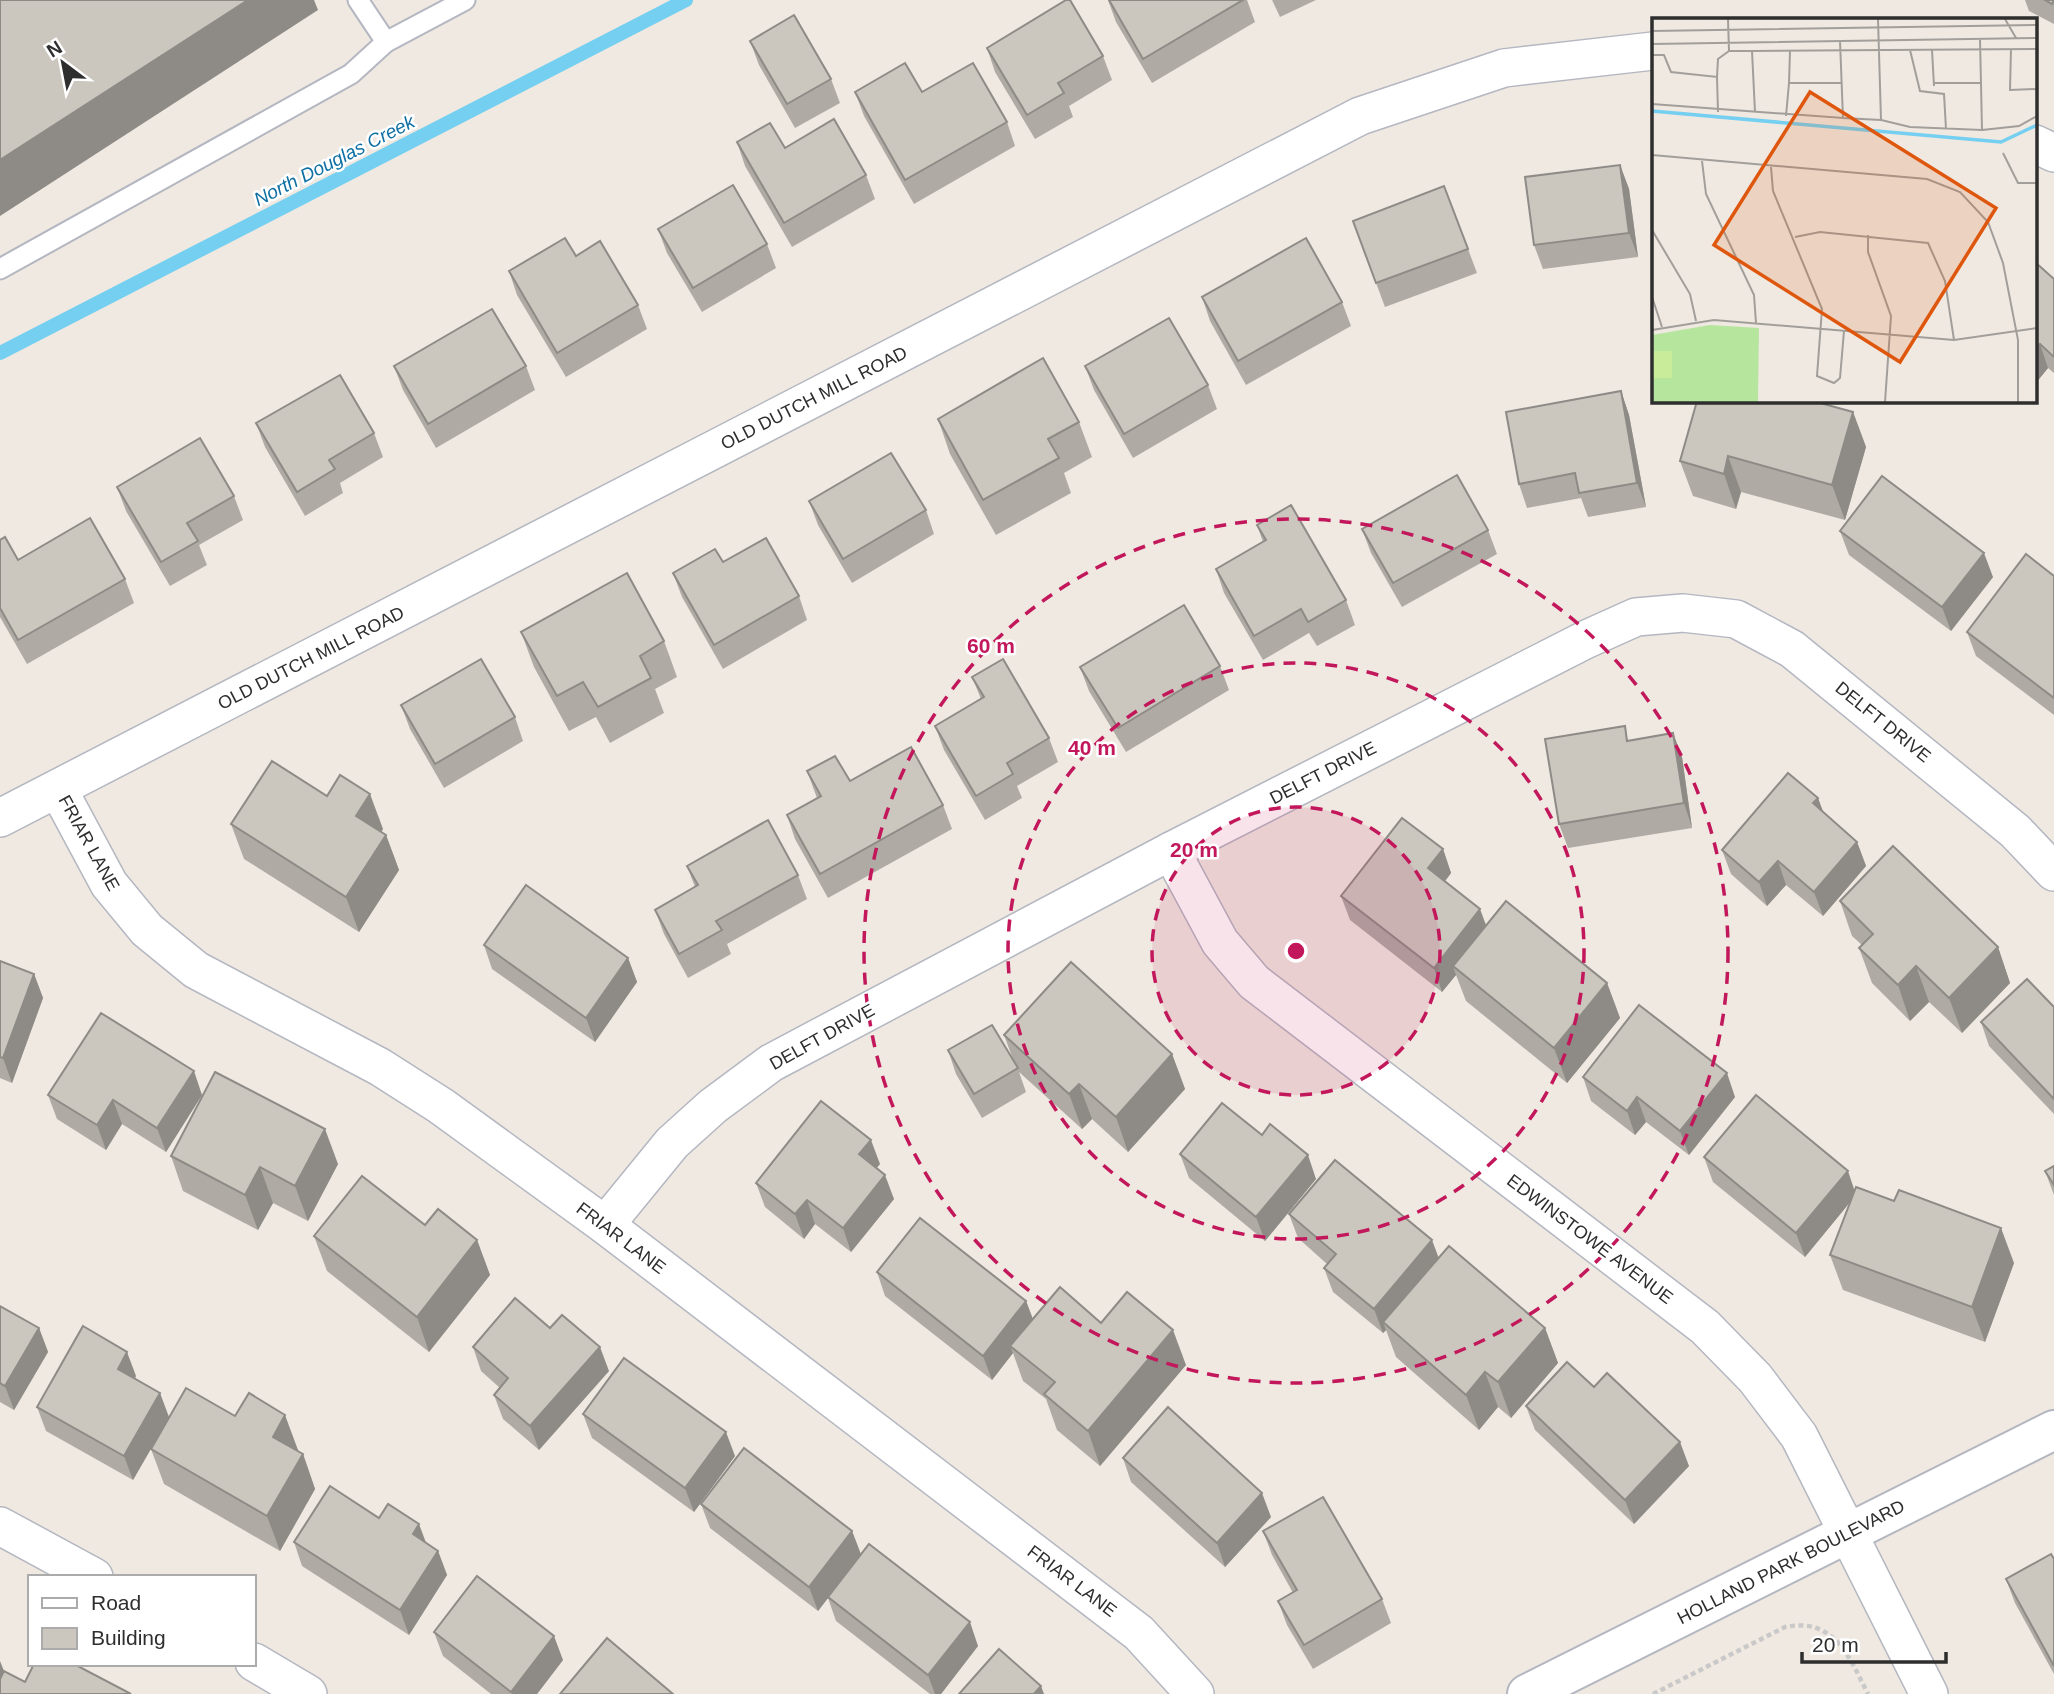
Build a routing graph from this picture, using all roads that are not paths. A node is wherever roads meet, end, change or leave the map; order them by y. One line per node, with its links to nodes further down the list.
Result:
1 (358, 0): 3 (lane)
2 (465, 0): 3 (lane)
3 (386, 42): 7 (lane)
4 (1652, 51): 8 (street, OLD DUTCH MILL ROAD)
5 (2036, 144): 6 (street)
6 (2054, 153)
7 (0, 269)
8 (58, 789): 9 (street, OLD DUTCH MILL ROAD); 12 (street, FRIAR LANE)
9 (0, 818)
10 (1171, 851): 11 (street, DELFT DRIVE); 12 (street, DELFT DRIVE); 15 (street, EDWINSTOWE AVENUE)
11 (2054, 872)
12 (605, 1225): 19 (street, FRIAR LANE)
13 (2054, 1430): 15 (street, HOLLAND PARK BOULEVARD)
14 (0, 1526): 16 (street)
15 (1847, 1535): 20 (street, HOLLAND PARK BOULEVARD); 21 (street, EDWINSTOWE AVENUE)
16 (90, 1575)
17 (256, 1663): 18 (street)
18 (308, 1694)
19 (1195, 1694)
20 (1527, 1694)
21 (1929, 1694)

